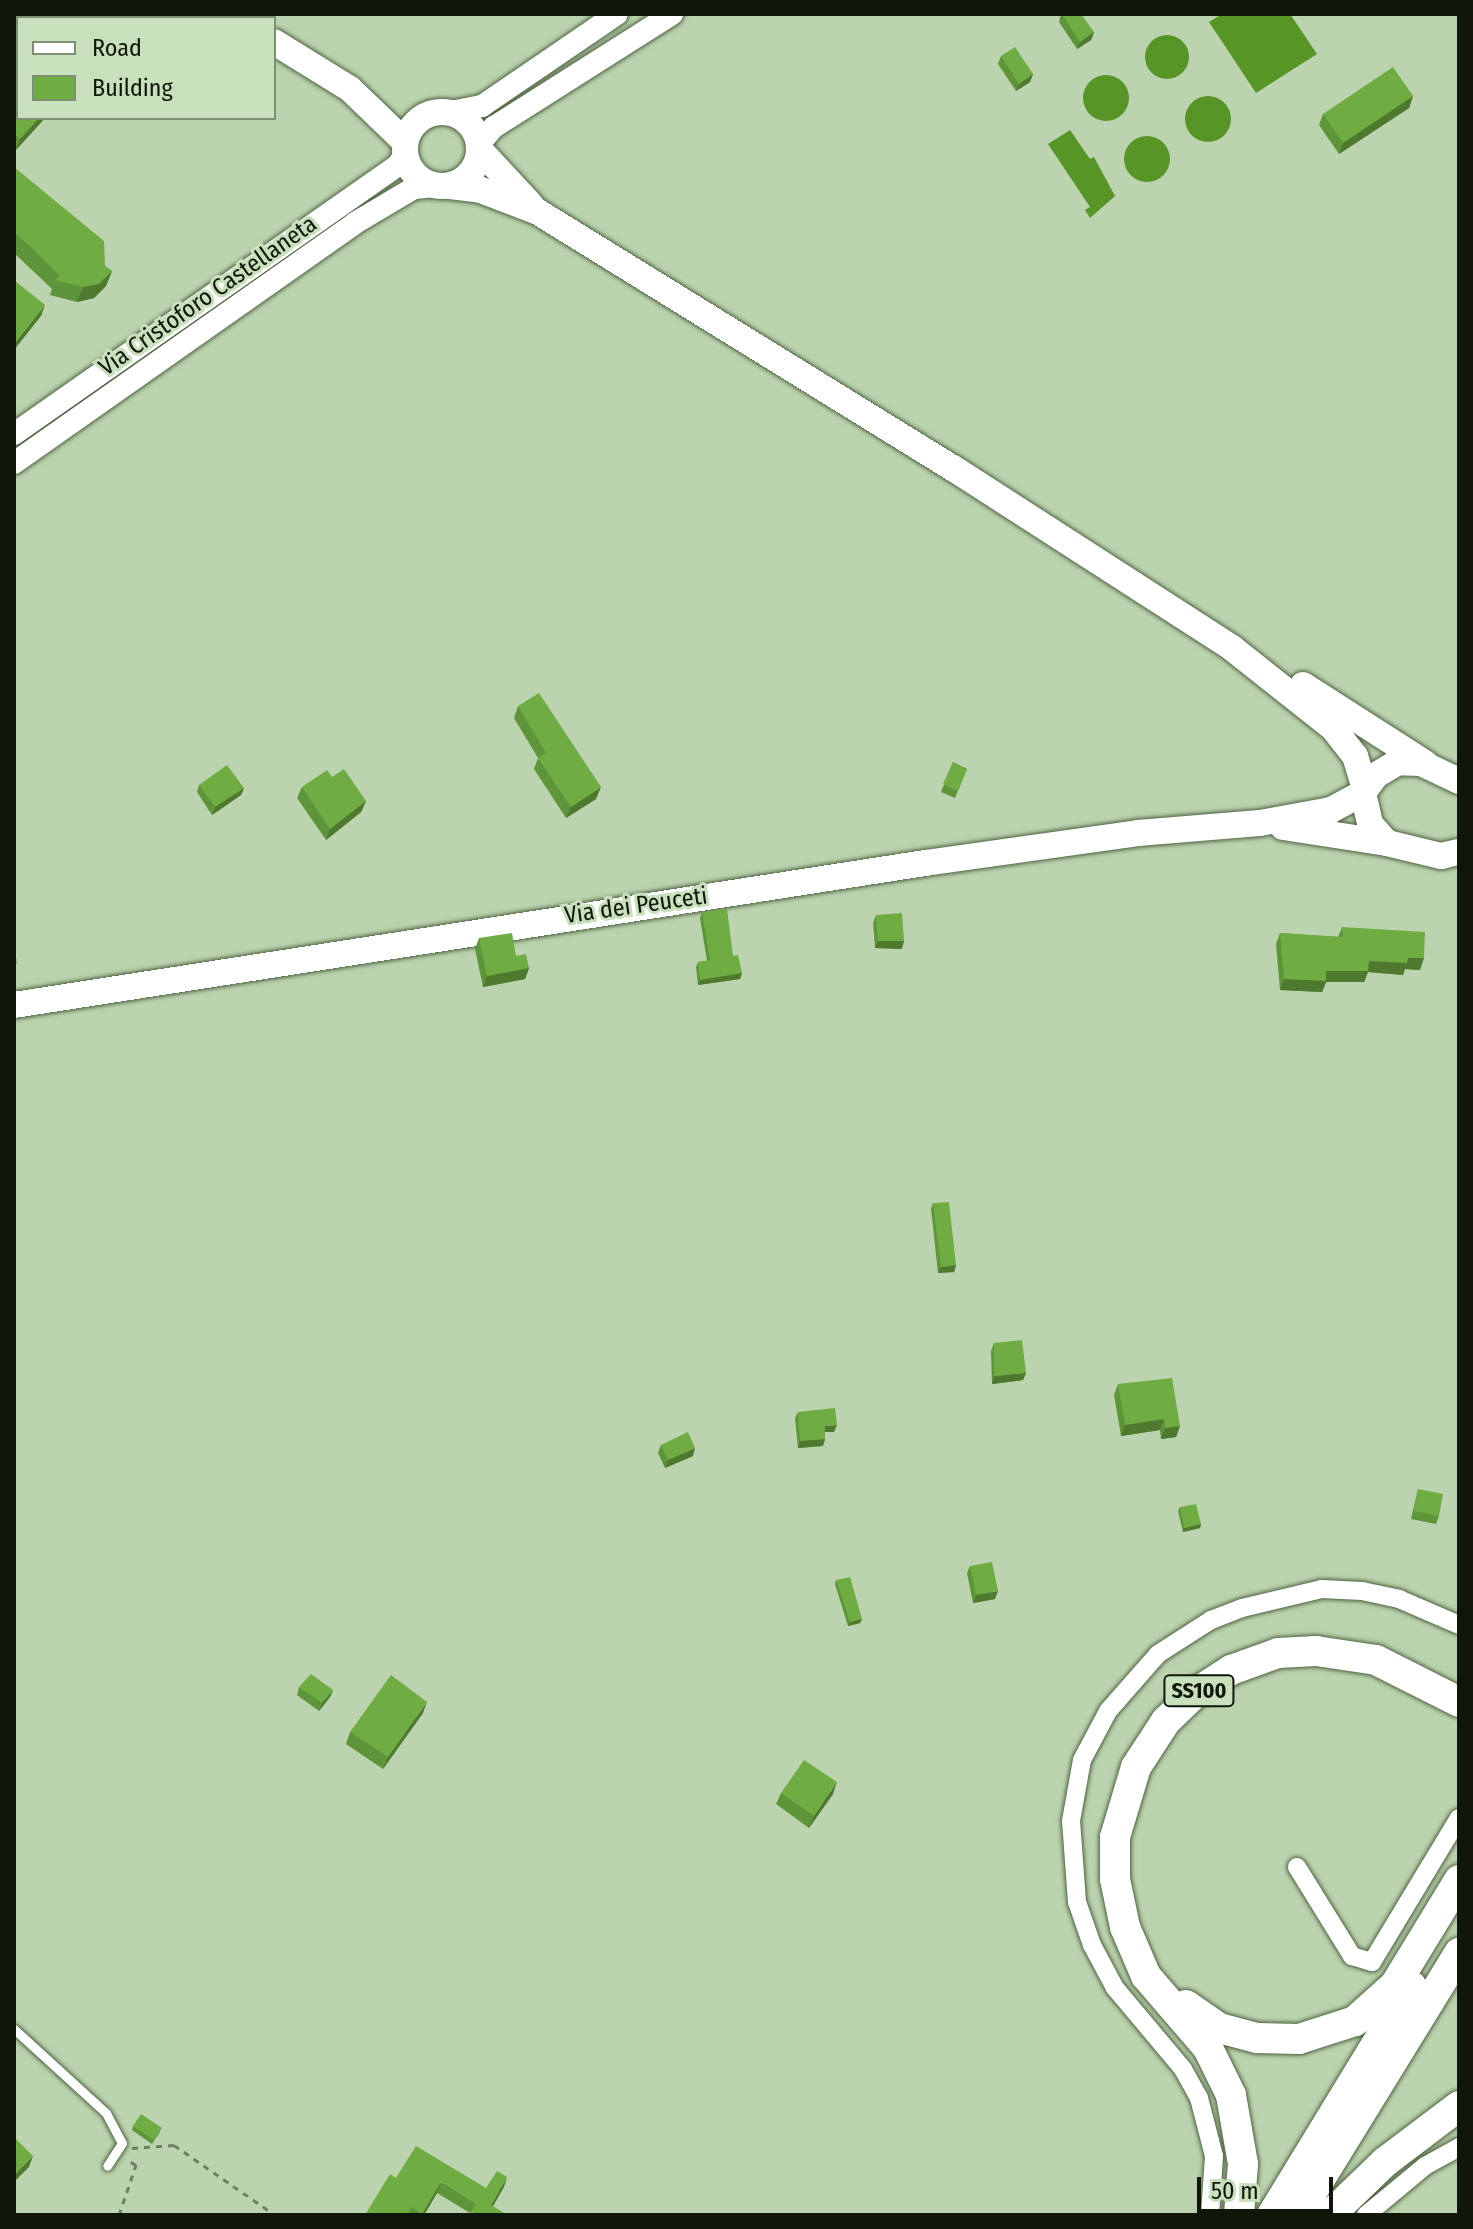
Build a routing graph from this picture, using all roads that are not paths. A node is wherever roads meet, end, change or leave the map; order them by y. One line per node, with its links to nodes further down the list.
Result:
1 (617, 14): 5 (street)
2 (672, 14): 6 (street)
3 (276, 43): 4 (main road)
4 (350, 89): 5 (main road); 7 (main road)
5 (439, 113): 6 (main road); 7 (main road)
6 (480, 147): 8 (main road); 9 (main road)
7 (405, 148): 8 (main road); 10 (street, Via Cristoforo Castellaneta)
8 (444, 186): 9 (main road); 11 (street, Via Cristoforo Castellaneta)
9 (538, 212): 12 (main road)
10 (14, 434)
11 (14, 463)
12 (1232, 648): 13 (main road); 15 (main road)
13 (1431, 767): 14 (main road); 15 (main road, Via dei Peuceti)
14 (1458, 780)
15 (1364, 791): 16 (main road, Via dei Peuceti); 17 (main road)
16 (1260, 823): 17 (main road, Via dei Peuceti); 19 (main road, Via dei Peuceti)
17 (1387, 843): 18 (main road, Via dei Peuceti)
18 (1453, 856)
19 (14, 1005)
20 (1459, 1625): 32 (street)
21 (1459, 1702): 26 (highway, SS100)
22 (1459, 1818): 23 (street)
23 (1297, 1867)
24 (1459, 1880): 26 (highway, SS100)
25 (1459, 1909): 34 (highway)
26 (1130, 1943): 33 (highway, SS100)
27 (1459, 1953): 35 (highway)
28 (14, 2029): 31 (lane)
29 (1459, 2106): 36 (highway)
30 (1459, 2147): 37 (street)
31 (107, 2166)
32 (1210, 2215)
33 (1239, 2215)
34 (1272, 2215)
35 (1298, 2215)
36 (1330, 2215)
37 (1366, 2215)

